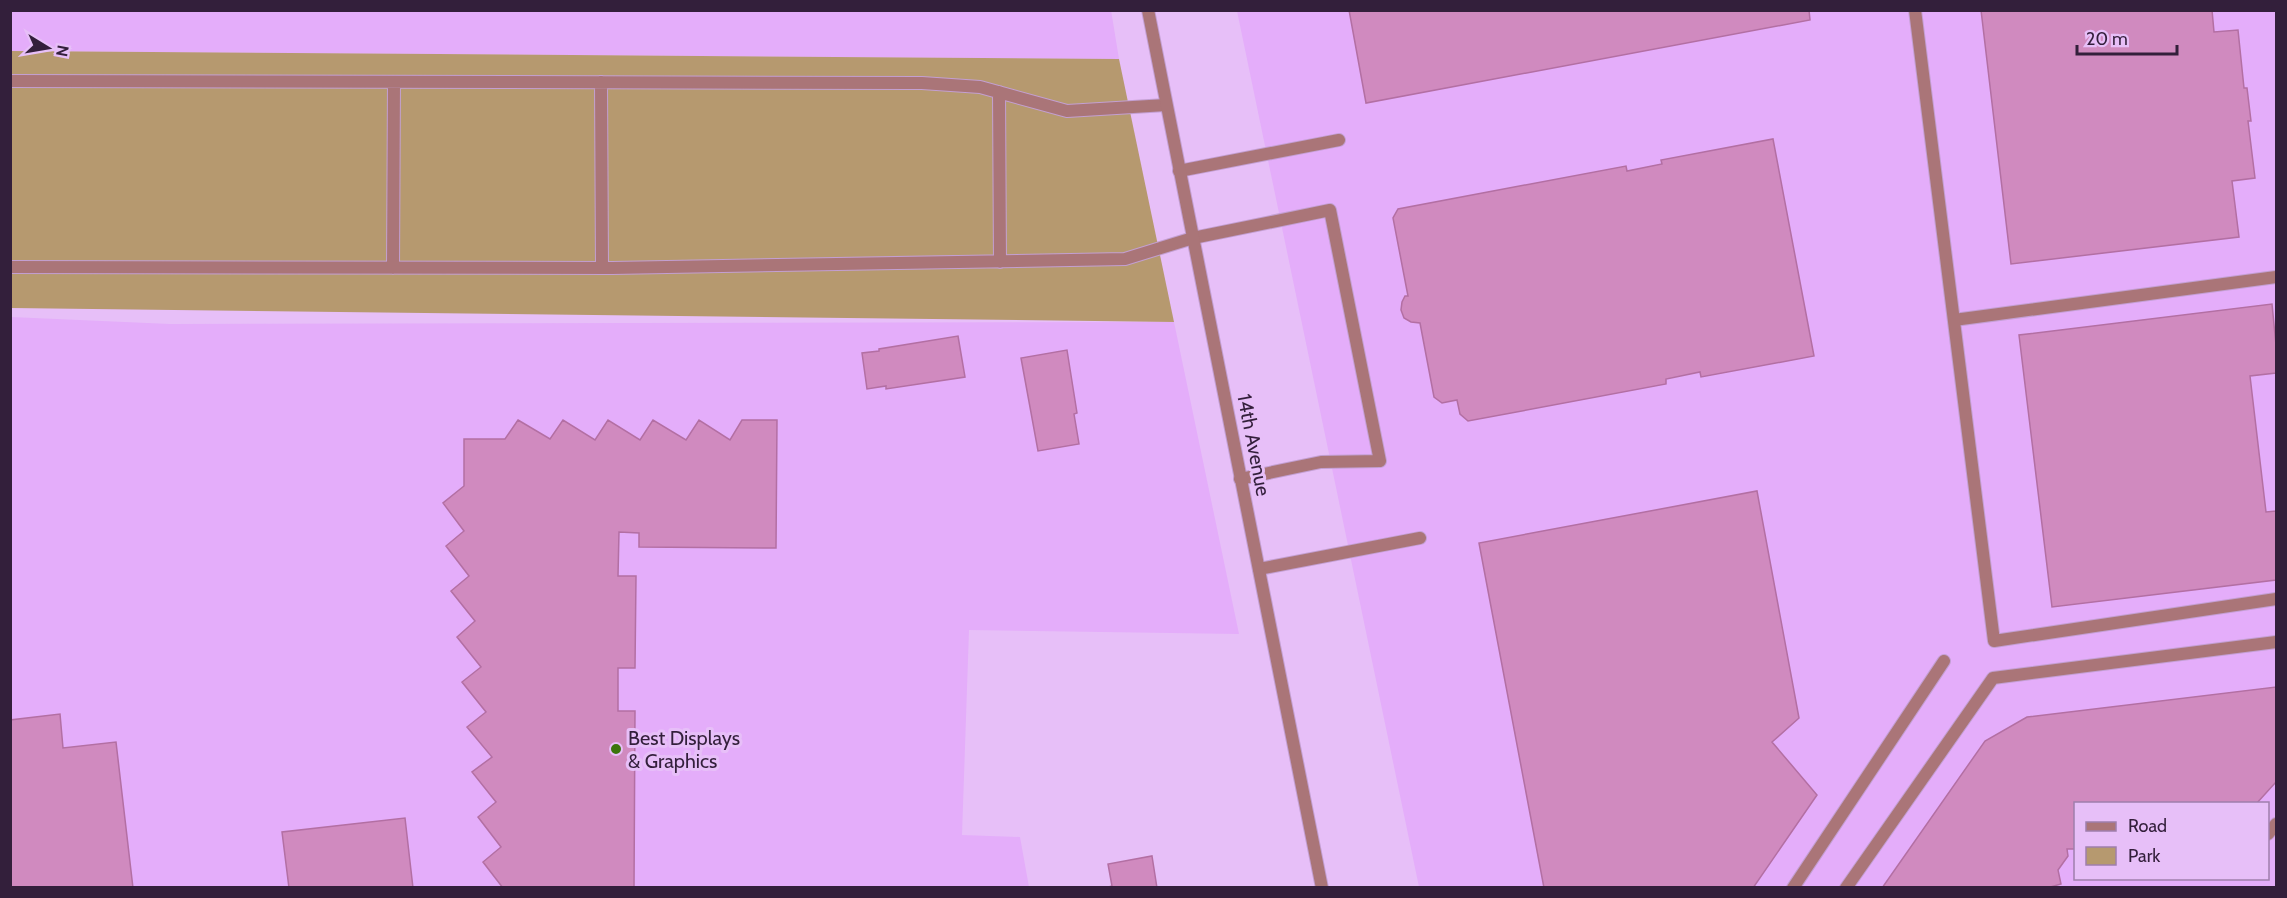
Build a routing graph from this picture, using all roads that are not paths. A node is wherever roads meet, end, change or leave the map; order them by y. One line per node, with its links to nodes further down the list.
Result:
1 (1148, 10): 7 (street, 14th Avenue)
2 (1915, 10): 16 (street)
3 (10, 81): 4 (street)
4 (394, 82): 5 (street); 13 (street)
5 (601, 82): 6 (street); 14 (street)
6 (999, 92): 7 (street); 11 (street)
7 (1166, 105): 9 (street, 14th Avenue)
8 (1339, 140): 9 (street)
9 (1179, 171): 10 (street, 14th Avenue)
10 (1193, 238): 11 (street); 17 (street, 14th Avenue); 17 (street)
11 (1000, 262): 14 (street)
12 (10, 267): 13 (street)
13 (393, 268): 14 (street)
14 (602, 268)
15 (2277, 277): 16 (street)
16 (1954, 320): 20 (street)
17 (1240, 479): 19 (street, 14th Avenue)
18 (1420, 538): 19 (street)
19 (1259, 569): 23 (street, 14th Avenue)
20 (2277, 599)
21 (2277, 642): 25 (street)
22 (1944, 662): 24 (street)
23 (1322, 888)
24 (1793, 888)
25 (1846, 888)

